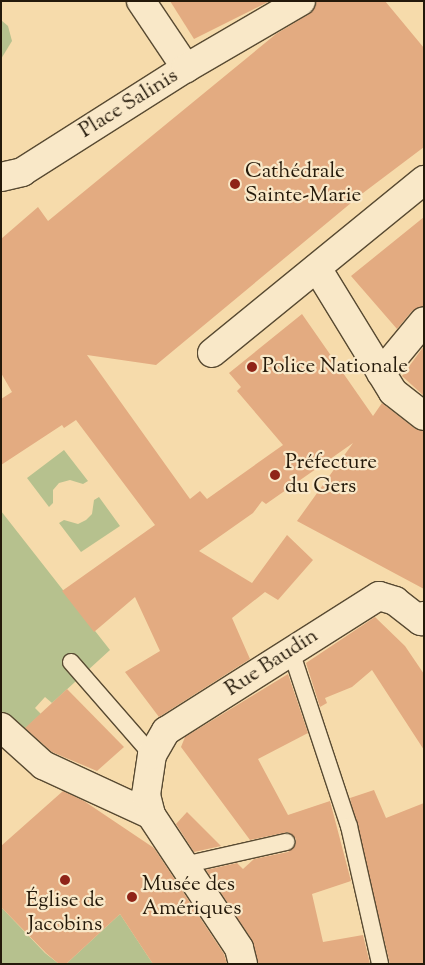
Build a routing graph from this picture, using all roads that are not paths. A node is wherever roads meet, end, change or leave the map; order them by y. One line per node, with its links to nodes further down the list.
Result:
1 (141, 1): 3 (street, Place Salinis)
2 (301, 1): 3 (street)
3 (186, 68): 4 (street, Place Salinis)
4 (1, 178)
5 (424, 180): 6 (street)
6 (317, 268): 8 (street); 9 (street)
7 (424, 321): 9 (street)
8 (212, 353)
9 (381, 373): 10 (street)
10 (424, 416)
11 (423, 622): 12 (street, Rue Baudin)
12 (291, 651): 15 (street, Rue Baudin); 20 (lane)
13 (71, 662): 15 (lane)
14 (1, 727): 16 (street)
15 (152, 755): 16 (street)
16 (151, 815): 18 (street)
17 (286, 842): 18 (lane)
18 (184, 865): 19 (street)
19 (243, 964)
20 (380, 964)

